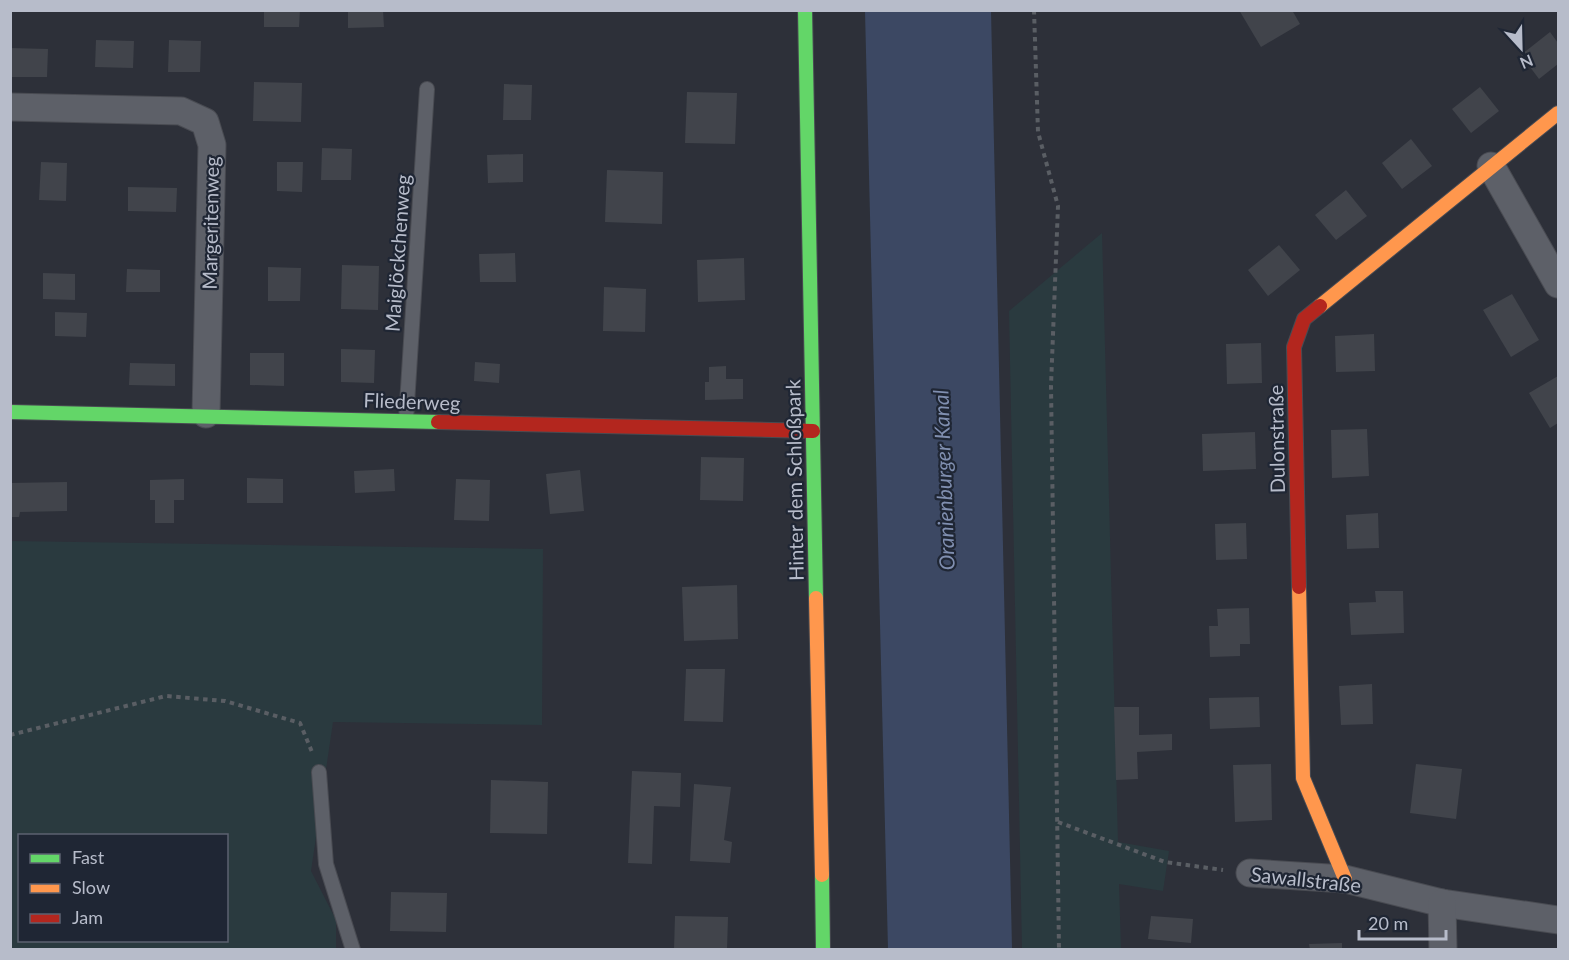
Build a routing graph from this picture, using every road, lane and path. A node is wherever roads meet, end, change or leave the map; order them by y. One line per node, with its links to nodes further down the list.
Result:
1 (805, 10): 11 (street, Hinter dem Schloßpark)
2 (1034, 10): 14 (path)
3 (427, 89): 10 (lane, Maiglöckchenweg)
4 (10, 107): 9 (street, Margeritenweg)
5 (1558, 113): 6 (street, Dulonstraße)
6 (1491, 166): 7 (street); 16 (street, Dulonstraße)
7 (1558, 284)
8 (10, 412): 9 (street, Fliederweg)
9 (206, 414): 10 (street, Fliederweg)
10 (406, 420): 11 (street, Fliederweg)
11 (813, 431): 20 (street, Hinter dem Schloßpark)
12 (10, 735): 13 (path)
13 (319, 772): 19 (lane)
14 (1058, 822): 15 (path, Sawallstraße); 21 (path)
15 (1250, 873): 16 (street, Sawallstraße)
16 (1345, 879): 17 (street, Sawallstraße)
17 (1442, 903): 18 (street, Sawallstraße); 22 (street)
18 (1558, 920)
19 (353, 950)
20 (823, 950)
21 (1059, 950)
22 (1443, 950)

